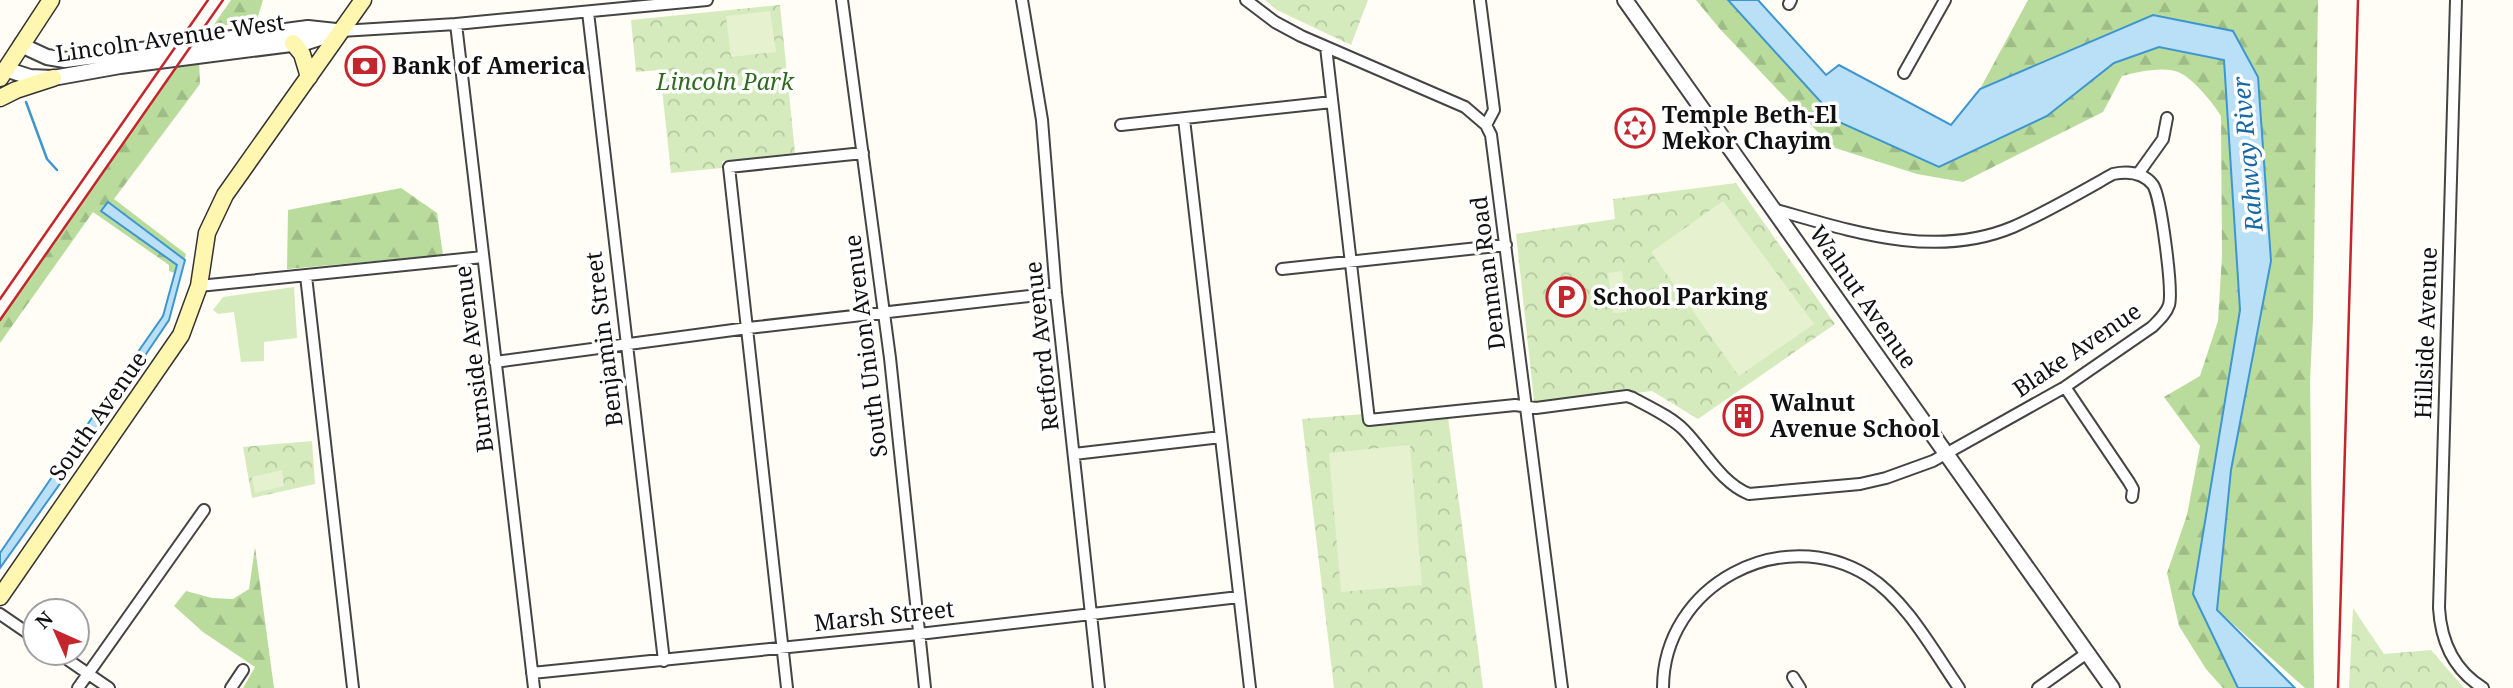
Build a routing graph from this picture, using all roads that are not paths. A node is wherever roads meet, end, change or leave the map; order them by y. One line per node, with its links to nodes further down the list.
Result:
1 (51, 0): 15 (main road)
2 (363, 0): 13 (main road, South Avenue)
3 (707, 0): 11 (street, Lincoln Avenue West)
4 (842, 0): 27 (street, South Union Avenue)
5 (1022, 0): 36 (street, Retford Avenue)
6 (1246, 0): 16 (street)
7 (1625, 0): 29 (street, Walnut Avenue)
8 (1945, 0): 17 (street)
9 (2456, 0): 77 (street, Hillside Avenue)
10 (1480, 1): 26 (street)
11 (588, 12): 12 (street, Lincoln Avenue West); 39 (street, Benjamin Street)
12 (457, 24): 13 (street, Lincoln Avenue West); 31 (street, Burnside Avenue)
13 (341, 31): 14 (street, Lincoln Avenue West); 15 (street, Lincoln Avenue West); 19 (main road, South Avenue)
14 (293, 43): 19 (main road); 20 (street, Lincoln Avenue West)
15 (21, 45): 18 (main road)
16 (1326, 47): 22 (street); 26 (street)
17 (1904, 73)
18 (2, 74): 20 (street, Lincoln Avenue West)
19 (309, 77): 35 (main road, South Avenue)
20 (53, 78): 21 (main road)
21 (0, 98)
22 (1332, 102): 24 (street); 32 (street)
23 (2166, 118): 28 (street)
24 (1184, 119): 25 (street); 43 (street)
25 (1121, 125)
26 (1486, 125): 30 (street, Denman Road)
27 (863, 153): 37 (street, South Union Avenue); 38 (street)
28 (2138, 174): 29 (street); 41 (street, Blake Avenue)
29 (1773, 209): 45 (street, Walnut Avenue)
30 (1506, 245): 32 (street); 42 (street, Denman Road)
31 (483, 257): 34 (street); 40 (street, Burnside Avenue)
32 (1350, 262): 33 (street); 42 (street, Blake Avenue)
33 (1282, 269)
34 (306, 276): 35 (street); 65 (street)
35 (199, 286): 48 (main road, South Avenue)
36 (1056, 293): 37 (street); 44 (street, Retford Avenue)
37 (883, 314): 38 (street); 53 (street, South Union Avenue)
38 (748, 328): 39 (street); 54 (street)
39 (626, 345): 40 (street); 56 (street, Benjamin Street)
40 (495, 362): 60 (street, Burnside Avenue)
41 (2064, 387): 45 (street, Blake Avenue); 46 (street)
42 (1525, 406): 45 (street, Blake Avenue); 71 (street, Denman Road)
43 (1220, 437): 44 (street); 49 (street)
44 (1074, 454): 51 (street, Retford Avenue)
45 (1947, 456): 55 (street, Walnut Avenue)
46 (2132, 497)
47 (204, 510): 59 (street)
48 (0, 597)
49 (1239, 597): 51 (street, Marsh Street); 70 (street)
50 (0, 614): 52 (street)
51 (1090, 615): 53 (street, Marsh Street); 69 (street, Retford Avenue)
52 (21, 628)
53 (919, 634): 54 (street, Marsh Street); 68 (street, South Union Avenue)
54 (782, 648): 56 (street, Marsh Street); 67 (street)
55 (2087, 653): 75 (street); 76 (street, Walnut Avenue)
56 (664, 661): 60 (street, Marsh Street)
57 (79, 667): 59 (street)
58 (243, 670): 64 (street)
59 (88, 673): 62 (street); 63 (street)
60 (532, 673): 66 (street, Burnside Avenue)
61 (1793, 677): 73 (street)
62 (78, 688)
63 (109, 688)
64 (231, 688)
65 (353, 688)
66 (534, 688)
67 (787, 688)
68 (925, 688)
69 (1099, 688)
70 (1250, 688)
71 (1562, 688)
72 (1663, 688): 74 (street)
73 (1800, 688)
74 (1959, 688)
75 (2038, 688)
76 (2112, 688)
77 (2483, 688)

